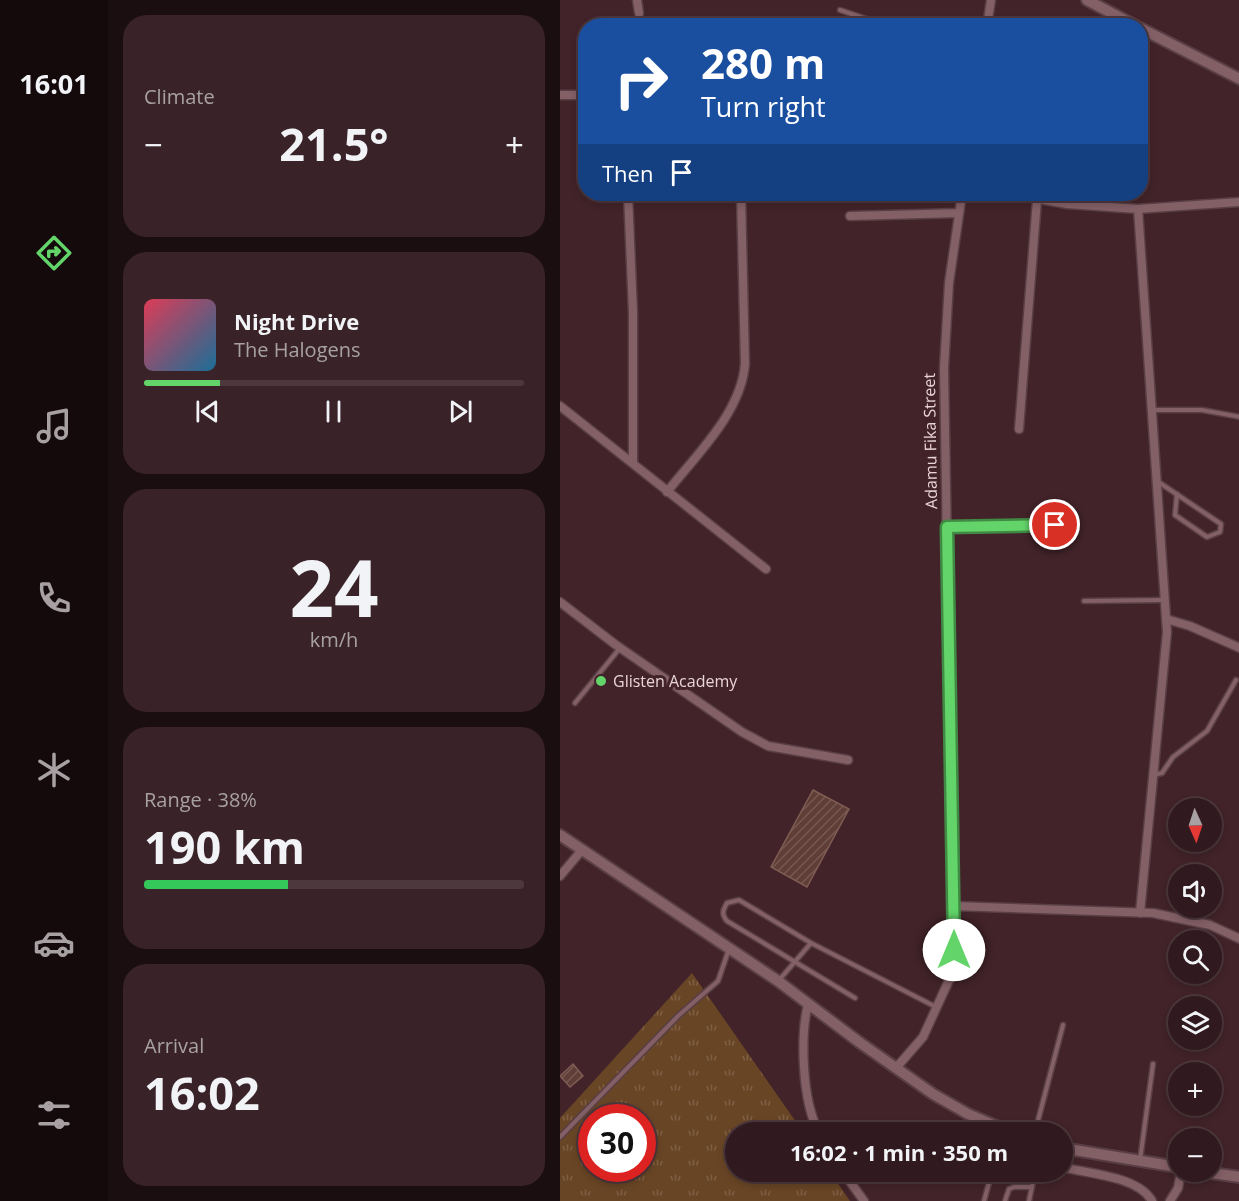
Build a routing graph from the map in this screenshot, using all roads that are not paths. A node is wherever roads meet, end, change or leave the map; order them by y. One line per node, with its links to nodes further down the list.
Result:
1 (637, 0): 5 (street)
2 (991, 0): 7 (street)
3 (1087, 0): 8 (street)
4 (840, 10): 6 (lane)
5 (639, 13)
6 (864, 18)
7 (988, 18)
8 (1121, 18)
9 (1148, 32): 10 (street)
10 (1240, 79)
11 (560, 95): 12 (street)
12 (578, 95)
13 (628, 201): 26 (street)
14 (741, 201): 28 (street)
15 (961, 201): 20 (street, Adamu Fika Street)
16 (1037, 201): 25 (street)
17 (1044, 201): 19 (street)
18 (1240, 202): 19 (street)
19 (1138, 209): 23 (street)
20 (959, 213): 21 (street); 31 (street, Adamu Fika Street)
21 (850, 216)
22 (560, 406): 26 (street)
23 (1152, 410): 24 (lane); 27 (street)
24 (1240, 417)
25 (1019, 429)
26 (633, 462): 28 (street)
27 (1157, 481): 29 (lane); 33 (street)
28 (667, 492): 32 (street)
29 (1177, 494): 29 (lane)
30 (1055, 525): 31 (street)
31 (947, 527): 46 (street, Adamu Fika Street)
32 (766, 569)
33 (1164, 600): 34 (lane); 36 (street)
34 (1084, 601)
35 (560, 602): 37 (street)
36 (1166, 619): 38 (street); 42 (street)
37 (620, 648): 40 (lane); 41 (street)
38 (1240, 648)
39 (1236, 680): 42 (lane)
40 (575, 703)
41 (848, 760)
42 (1153, 775): 47 (street)
43 (560, 835): 44 (street)
44 (582, 850): 45 (street); 50 (street)
45 (560, 876)
46 (954, 906): 47 (street); 55 (street, Adamu Fika Street)
47 (1140, 913): 48 (street)
48 (1240, 939)
49 (811, 944): 51 (lane); 51 (lane); 55 (lane)
50 (730, 949): 52 (street); 62 (lane)
51 (795, 961): 52 (lane); 53 (lane)
52 (778, 981): 54 (street)
53 (855, 998)
54 (808, 1004): 58 (street); 59 (street)
55 (937, 1007): 58 (street, Adamu Fika Street)
56 (1063, 1025): 61 (lane)
57 (1153, 1064): 64 (lane)
58 (896, 1068): 60 (street)
59 (814, 1122)
60 (987, 1122)
61 (1038, 1122)
62 (560, 1137)
63 (1073, 1150): 64 (street)
64 (1140, 1161): 65 (street)
65 (1168, 1165)
66 (1073, 1170): 78 (street)
67 (1222, 1174): 68 (street)
68 (1240, 1177)
69 (850, 1182): 74 (street)
70 (989, 1182): 75 (lane)
71 (1033, 1182): 73 (lane)
72 (1179, 1182): 79 (street)
73 (1032, 1188): 76 (lane); 77 (lane)
74 (864, 1201)
75 (984, 1201)
76 (1005, 1201)
77 (1029, 1201)
78 (1152, 1201)
79 (1170, 1201)

